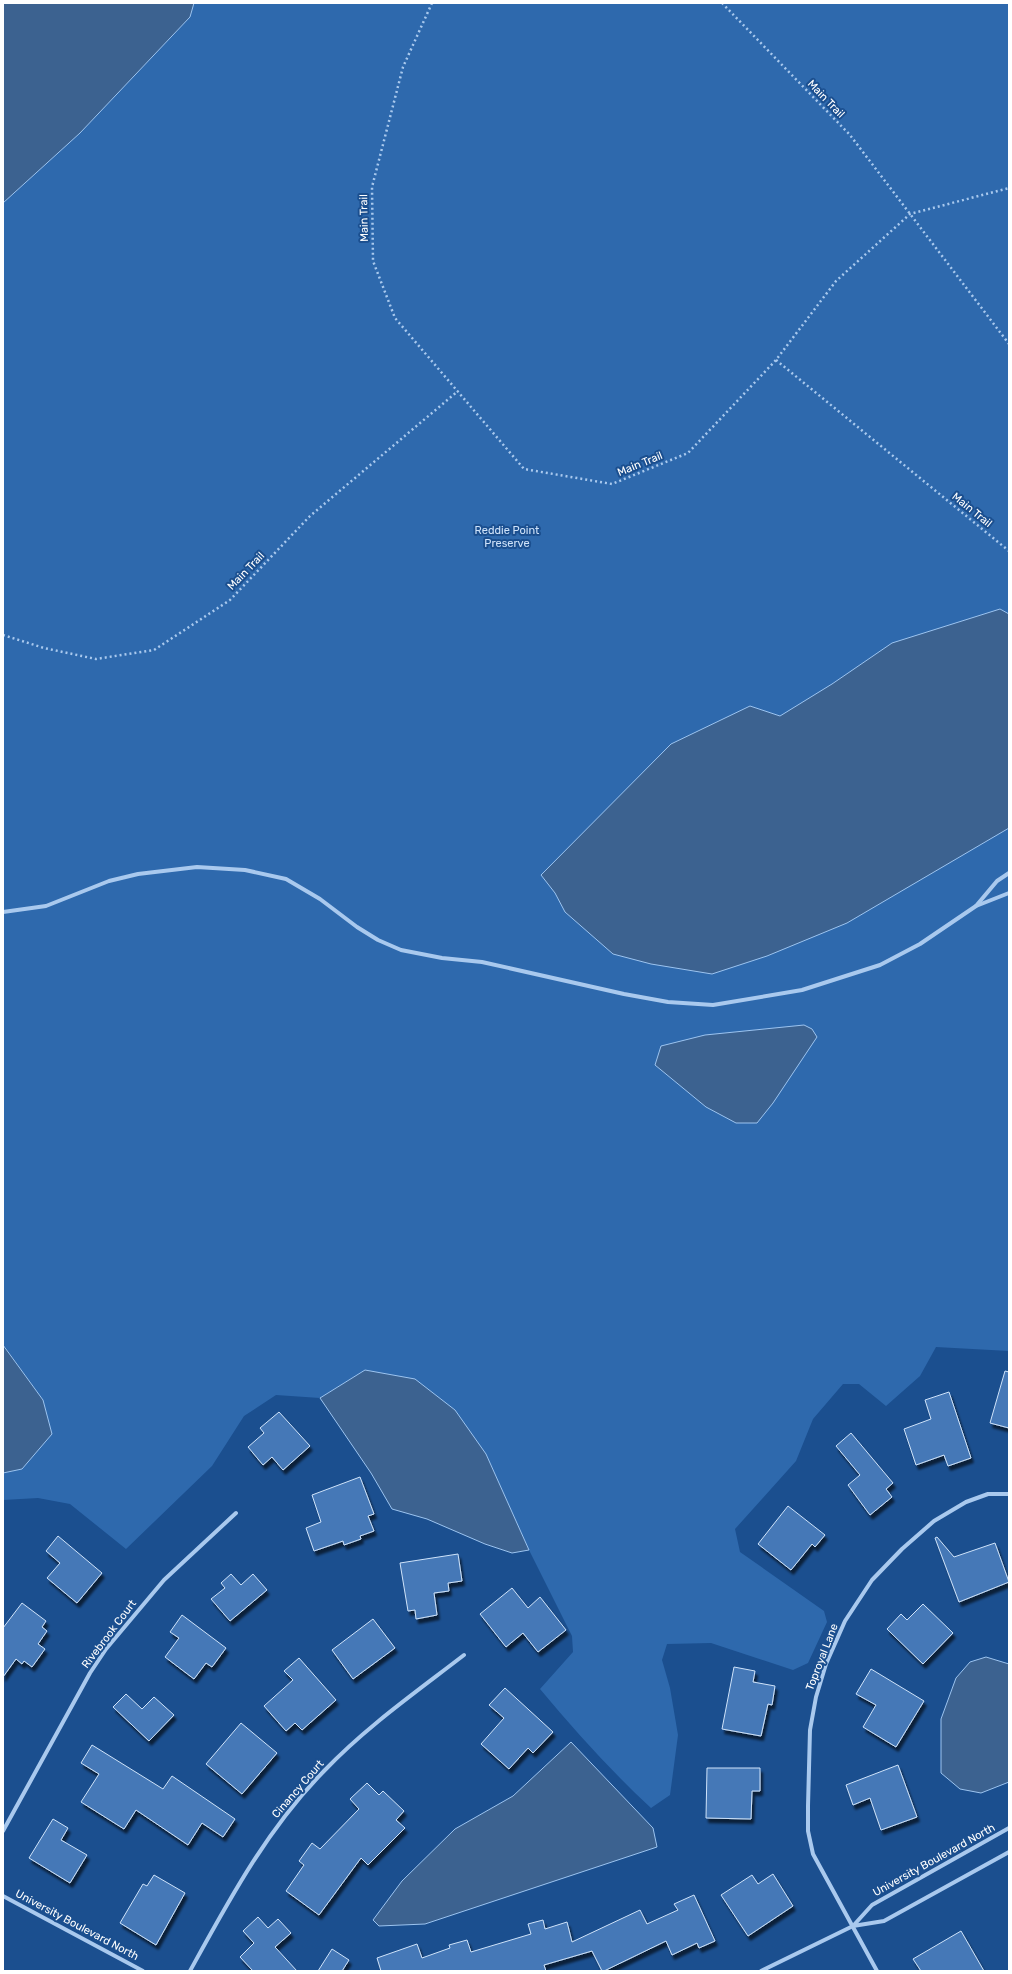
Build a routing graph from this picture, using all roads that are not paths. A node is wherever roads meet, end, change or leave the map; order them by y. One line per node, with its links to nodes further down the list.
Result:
1 (1009, 872): 3 (street)
2 (1009, 893): 3 (street)
3 (976, 906): 4 (street)
4 (3, 912)
5 (1009, 1494): 12 (street, Toproyal Lane)
6 (236, 1513): 9 (street, Rivebrook Court)
7 (464, 1655): 14 (street, Cinancy Court)
8 (1009, 1828): 12 (street, University Boulevard North)
9 (3, 1831)
10 (1009, 1852): 12 (street, University Boulevard North)
11 (3, 1896): 13 (street, University Boulevard North)
12 (853, 1926): 15 (street, University Boulevard North); 16 (street, Toproyal Lane)
13 (143, 1971)
14 (190, 1971)
15 (762, 1971)
16 (877, 1971)

